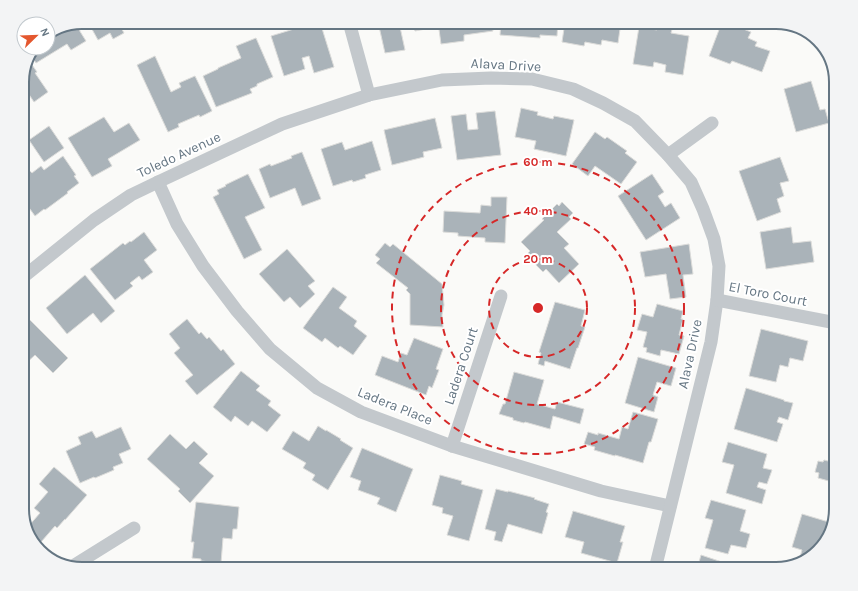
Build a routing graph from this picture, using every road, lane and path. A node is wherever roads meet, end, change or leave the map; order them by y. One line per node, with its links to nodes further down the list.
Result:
1 (351, 29): 2 (street)
2 (369, 95): 4 (street, Alava Drive); 5 (street, Toledo Avenue)
3 (712, 122): 4 (street)
4 (668, 155): 8 (street, Alava Drive)
5 (158, 182): 6 (street, Toledo Avenue); 10 (street, Ladera Place)
6 (29, 272)
7 (500, 296): 10 (street, Ladera Court)
8 (717, 300): 9 (street, El Toro Court); 11 (street, Alava Drive)
9 (829, 322)
10 (452, 446): 11 (street, Ladera Place)
11 (670, 506): 14 (street, Alava Drive)
12 (134, 528): 13 (street)
13 (80, 562)
14 (656, 562)

